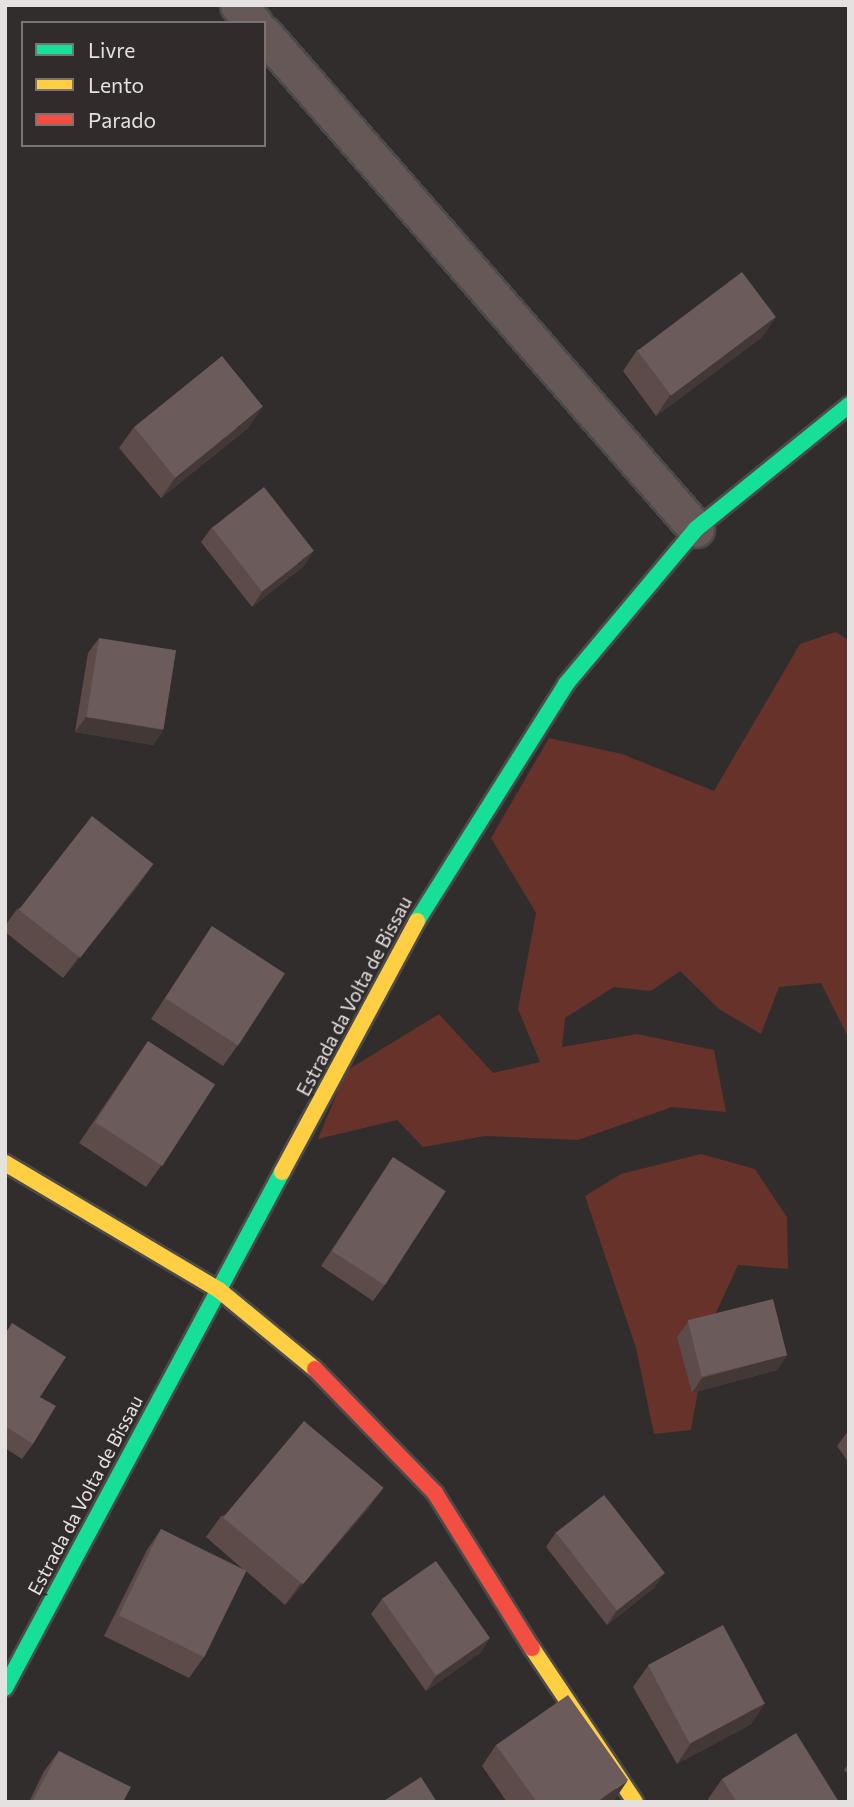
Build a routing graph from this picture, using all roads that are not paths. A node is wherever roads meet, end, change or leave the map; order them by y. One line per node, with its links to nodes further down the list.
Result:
1 (238, 5): 2 (street)
2 (252, 21)
3 (266, 36): 5 (street)
4 (849, 405): 5 (main road, Estrada da Volta de Bissau)
5 (696, 529): 7 (main road, Estrada da Volta de Bissau)
6 (5, 1163): 7 (main road)
7 (219, 1290): 8 (main road, Estrada da Volta de Bissau); 9 (main road)
8 (5, 1688)
9 (635, 1802)

